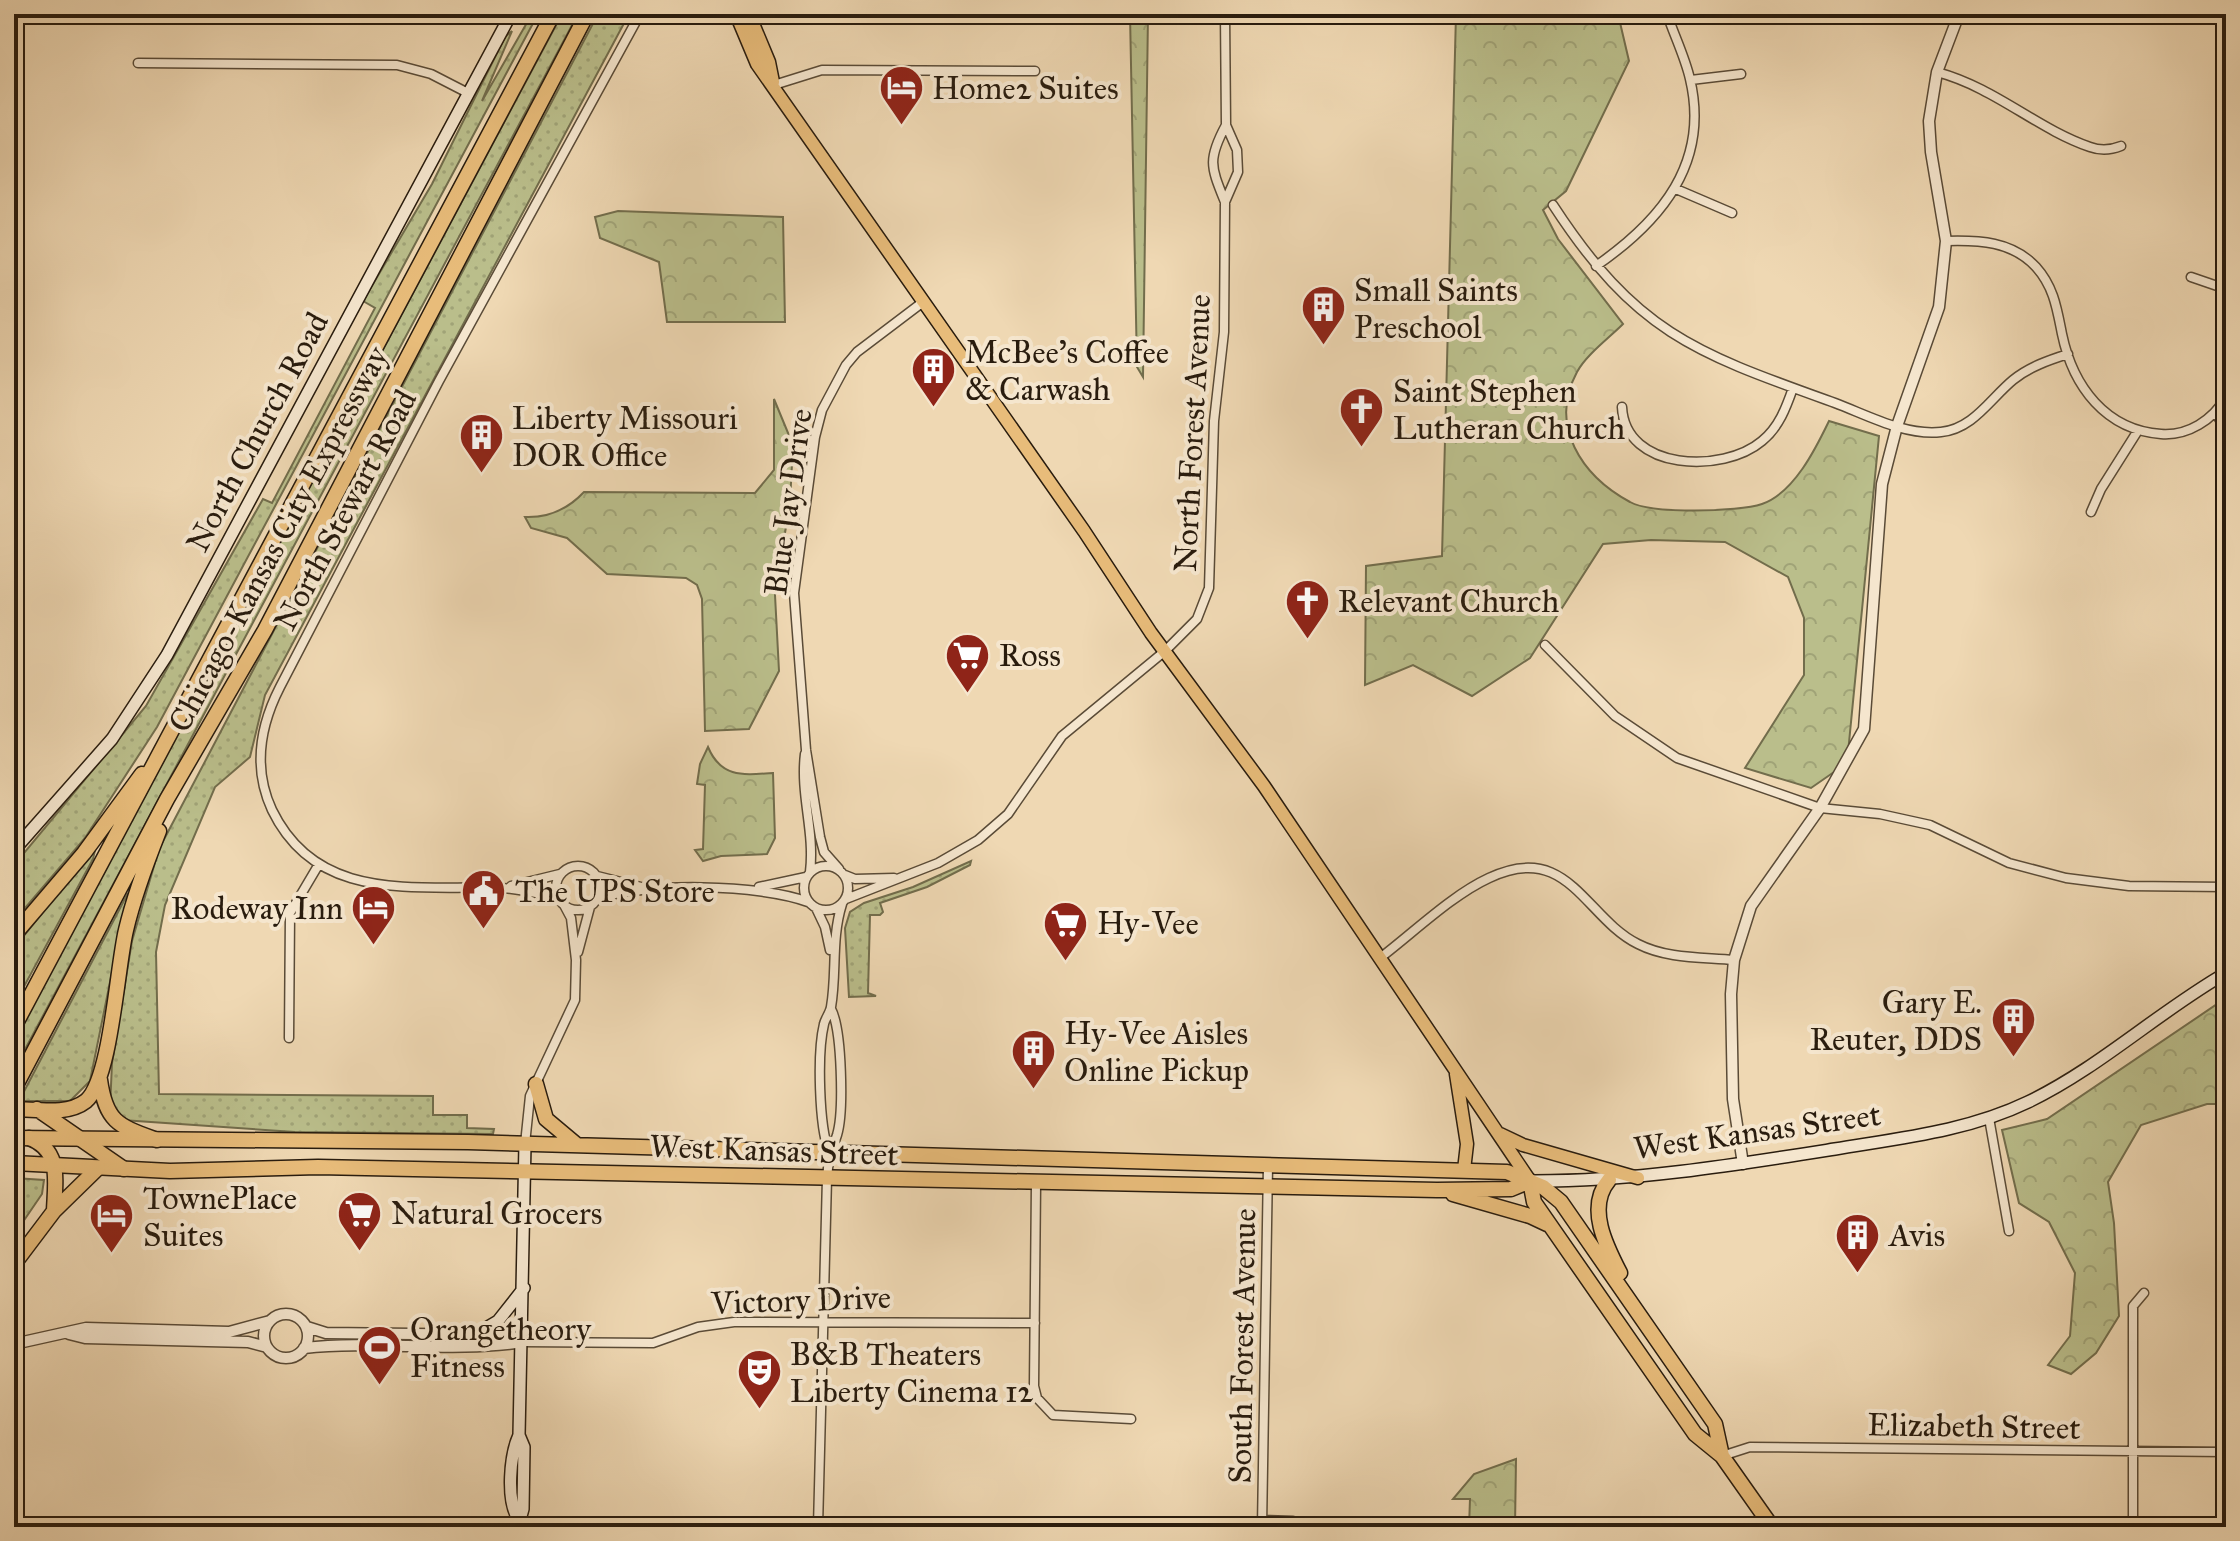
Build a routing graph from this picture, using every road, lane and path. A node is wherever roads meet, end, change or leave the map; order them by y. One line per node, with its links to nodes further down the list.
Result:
1 (511, 14): 16 (main road, North Church Road)
2 (553, 14): 41 (highway, Chicago-Kansas City Expressway)
3 (587, 14): 43 (highway, Chicago-Kansas City Expressway)
4 (640, 14): 46 (street, North Stewart Road)
5 (736, 14): 15 (main road)
6 (749, 14): 15 (main road)
7 (1225, 14): 17 (street, North Forest Avenue)
8 (1667, 14): 14 (street)
9 (1959, 14): 12 (street)
10 (138, 63): 16 (street)
11 (1035, 71): 15 (street)
12 (1937, 72): 18 (street); 23 (street)
13 (1741, 74): 14 (street)
14 (1691, 80): 19 (street)
15 (774, 85): 27 (main road)
16 (468, 93): 45 (main road, North Church Road)
17 (1226, 125): 20 (street, North Forest Avenue); 20 (street, North Forest Avenue)
18 (2121, 146)
19 (1676, 189): 22 (street); 24 (street)
20 (1225, 202): 39 (street, North Forest Avenue)
21 (1553, 205): 24 (street)
22 (1732, 213)
23 (1946, 241): 28 (street); 33 (street)
24 (1596, 266): 29 (street)
25 (2191, 277): 26 (street)
26 (2226, 289)
27 (923, 302): 39 (main road); 42 (street, Blue Jay Drive)
28 (2068, 354): 33 (street); 35 (street)
29 (1793, 388): 31 (street); 33 (street)
30 (2226, 397): 32 (street)
31 (1622, 407)
32 (2216, 413): 34 (street); 35 (street)
33 (1897, 426): 44 (street)
34 (2226, 431)
35 (2137, 432): 36 (street)
36 (2091, 512)
37 (1545, 645): 44 (street)
38 (2226, 649): 40 (street)
39 (1165, 651): 51 (street, North Forest Avenue); 61 (main road)
40 (2226, 705)
41 (162, 749): 60 (highway); 67 (highway, Chicago-Kansas City Expressway)
42 (806, 750): 47 (street, Blue Jay Drive); 49 (street, Blue Jay Drive)
43 (167, 799): 70 (highway); 72 (highway, Chicago-Kansas City Expressway)
44 (1820, 808): 52 (street); 64 (street)
45 (14, 850)
46 (319, 864): 53 (street, North Stewart Road); 68 (street)
47 (842, 872): 49 (street); 51 (street); 58 (street)
48 (561, 874): 50 (street); 53 (street, North Stewart Road); 56 (street)
49 (808, 875): 55 (street); 59 (street)
50 (597, 876): 54 (street); 57 (street)
51 (899, 878): 58 (street, North Forest Avenue)
52 (2226, 887)
53 (504, 888): 56 (street, North Stewart Road)
54 (650, 889): 55 (street); 57 (street)
55 (747, 889): 59 (street)
56 (561, 901): 57 (street); 63 (street)
57 (594, 902): 63 (street)
58 (844, 902): 59 (street); 62 (street)
59 (812, 905): 62 (street)
60 (14, 935)
61 (1380, 958): 64 (street); 69 (main road)
62 (832, 959): 66 (street)
63 (576, 960): 71 (street)
64 (1734, 960): 84 (street)
65 (2226, 973): 75 (main road, West Kansas Street)
66 (831, 1009): 82 (street); 82 (street)
67 (14, 1027)
68 (289, 1038)
69 (1455, 1071): 76 (main road); 89 (main road)
70 (100, 1080): 74 (highway); 79 (highway)
71 (536, 1084): 80 (street); 81 (highway)
72 (14, 1089)
73 (14, 1109): 74 (highway)
74 (36, 1109): 78 (highway)
75 (1989, 1118): 84 (main road, West Kansas Street); 100 (street)
76 (1497, 1132): 92 (main road); 94 (main road)
77 (21, 1138): 78 (highway, West Kansas Street); 85 (highway)
78 (82, 1140): 79 (highway, West Kansas Street); 88 (highway)
79 (157, 1140): 80 (highway, West Kansas Street)
80 (525, 1144): 81 (highway, West Kansas Street); 90 (main road)
81 (577, 1145): 82 (highway, West Kansas Street)
82 (829, 1152): 86 (highway, West Kansas Street); 91 (street)
83 (14, 1163): 85 (highway, West Kansas Street)
84 (1743, 1164): 92 (main road, West Kansas Street)
85 (55, 1165): 87 (highway, West Kansas Street); 98 (highway)
86 (1268, 1165): 89 (highway, West Kansas Street); 96 (street, South Forest Avenue)
87 (98, 1168): 88 (highway, West Kansas Street); 98 (highway)
88 (124, 1169): 90 (highway, West Kansas Street)
89 (1464, 1170): 94 (highway, West Kansas Street)
90 (526, 1171): 91 (highway, West Kansas Street); 102 (main road)
91 (827, 1178): 95 (highway, West Kansas Street); 106 (street)
92 (1638, 1178): 93 (main road, West Kansas Street)
93 (1609, 1180): 94 (main road, West Kansas Street); 104 (highway)
94 (1530, 1181): 97 (highway, West Kansas Street); 99 (highway); 104 (highway)
95 (1036, 1184): 96 (highway, West Kansas Street); 107 (street)
96 (1268, 1187): 97 (highway, West Kansas Street); 121 (street, South Forest Avenue)
97 (1437, 1190): 99 (highway)
98 (54, 1211): 101 (highway)
99 (1553, 1229): 118 (highway)
100 (2009, 1231)
101 (14, 1264)
102 (524, 1288): 110 (main road); 111 (main road)
103 (2144, 1293): 116 (street)
104 (1631, 1303): 118 (highway)
105 (270, 1321): 108 (street); 109 (street); 113 (street)
106 (821, 1322): 107 (street, Victory Drive); 111 (street, Victory Drive); 122 (street)
107 (1035, 1323): 115 (street)
108 (307, 1327): 110 (street); 114 (street)
109 (63, 1333): 112 (street); 113 (street)
110 (476, 1334): 111 (street)
111 (523, 1342): 114 (street); 120 (main road)
112 (14, 1344)
113 (267, 1347): 114 (street)
114 (304, 1348)
115 (1131, 1419)
116 (2133, 1452): 117 (street, Elizabeth Street); 118 (street, Elizabeth Street); 124 (street)
117 (2226, 1452)
118 (1722, 1456): 123 (highway)
119 (1293, 1521): 121 (street)
120 (518, 1523)
121 (1262, 1524)
122 (818, 1527)
123 (1772, 1527)
124 (2133, 1527)

